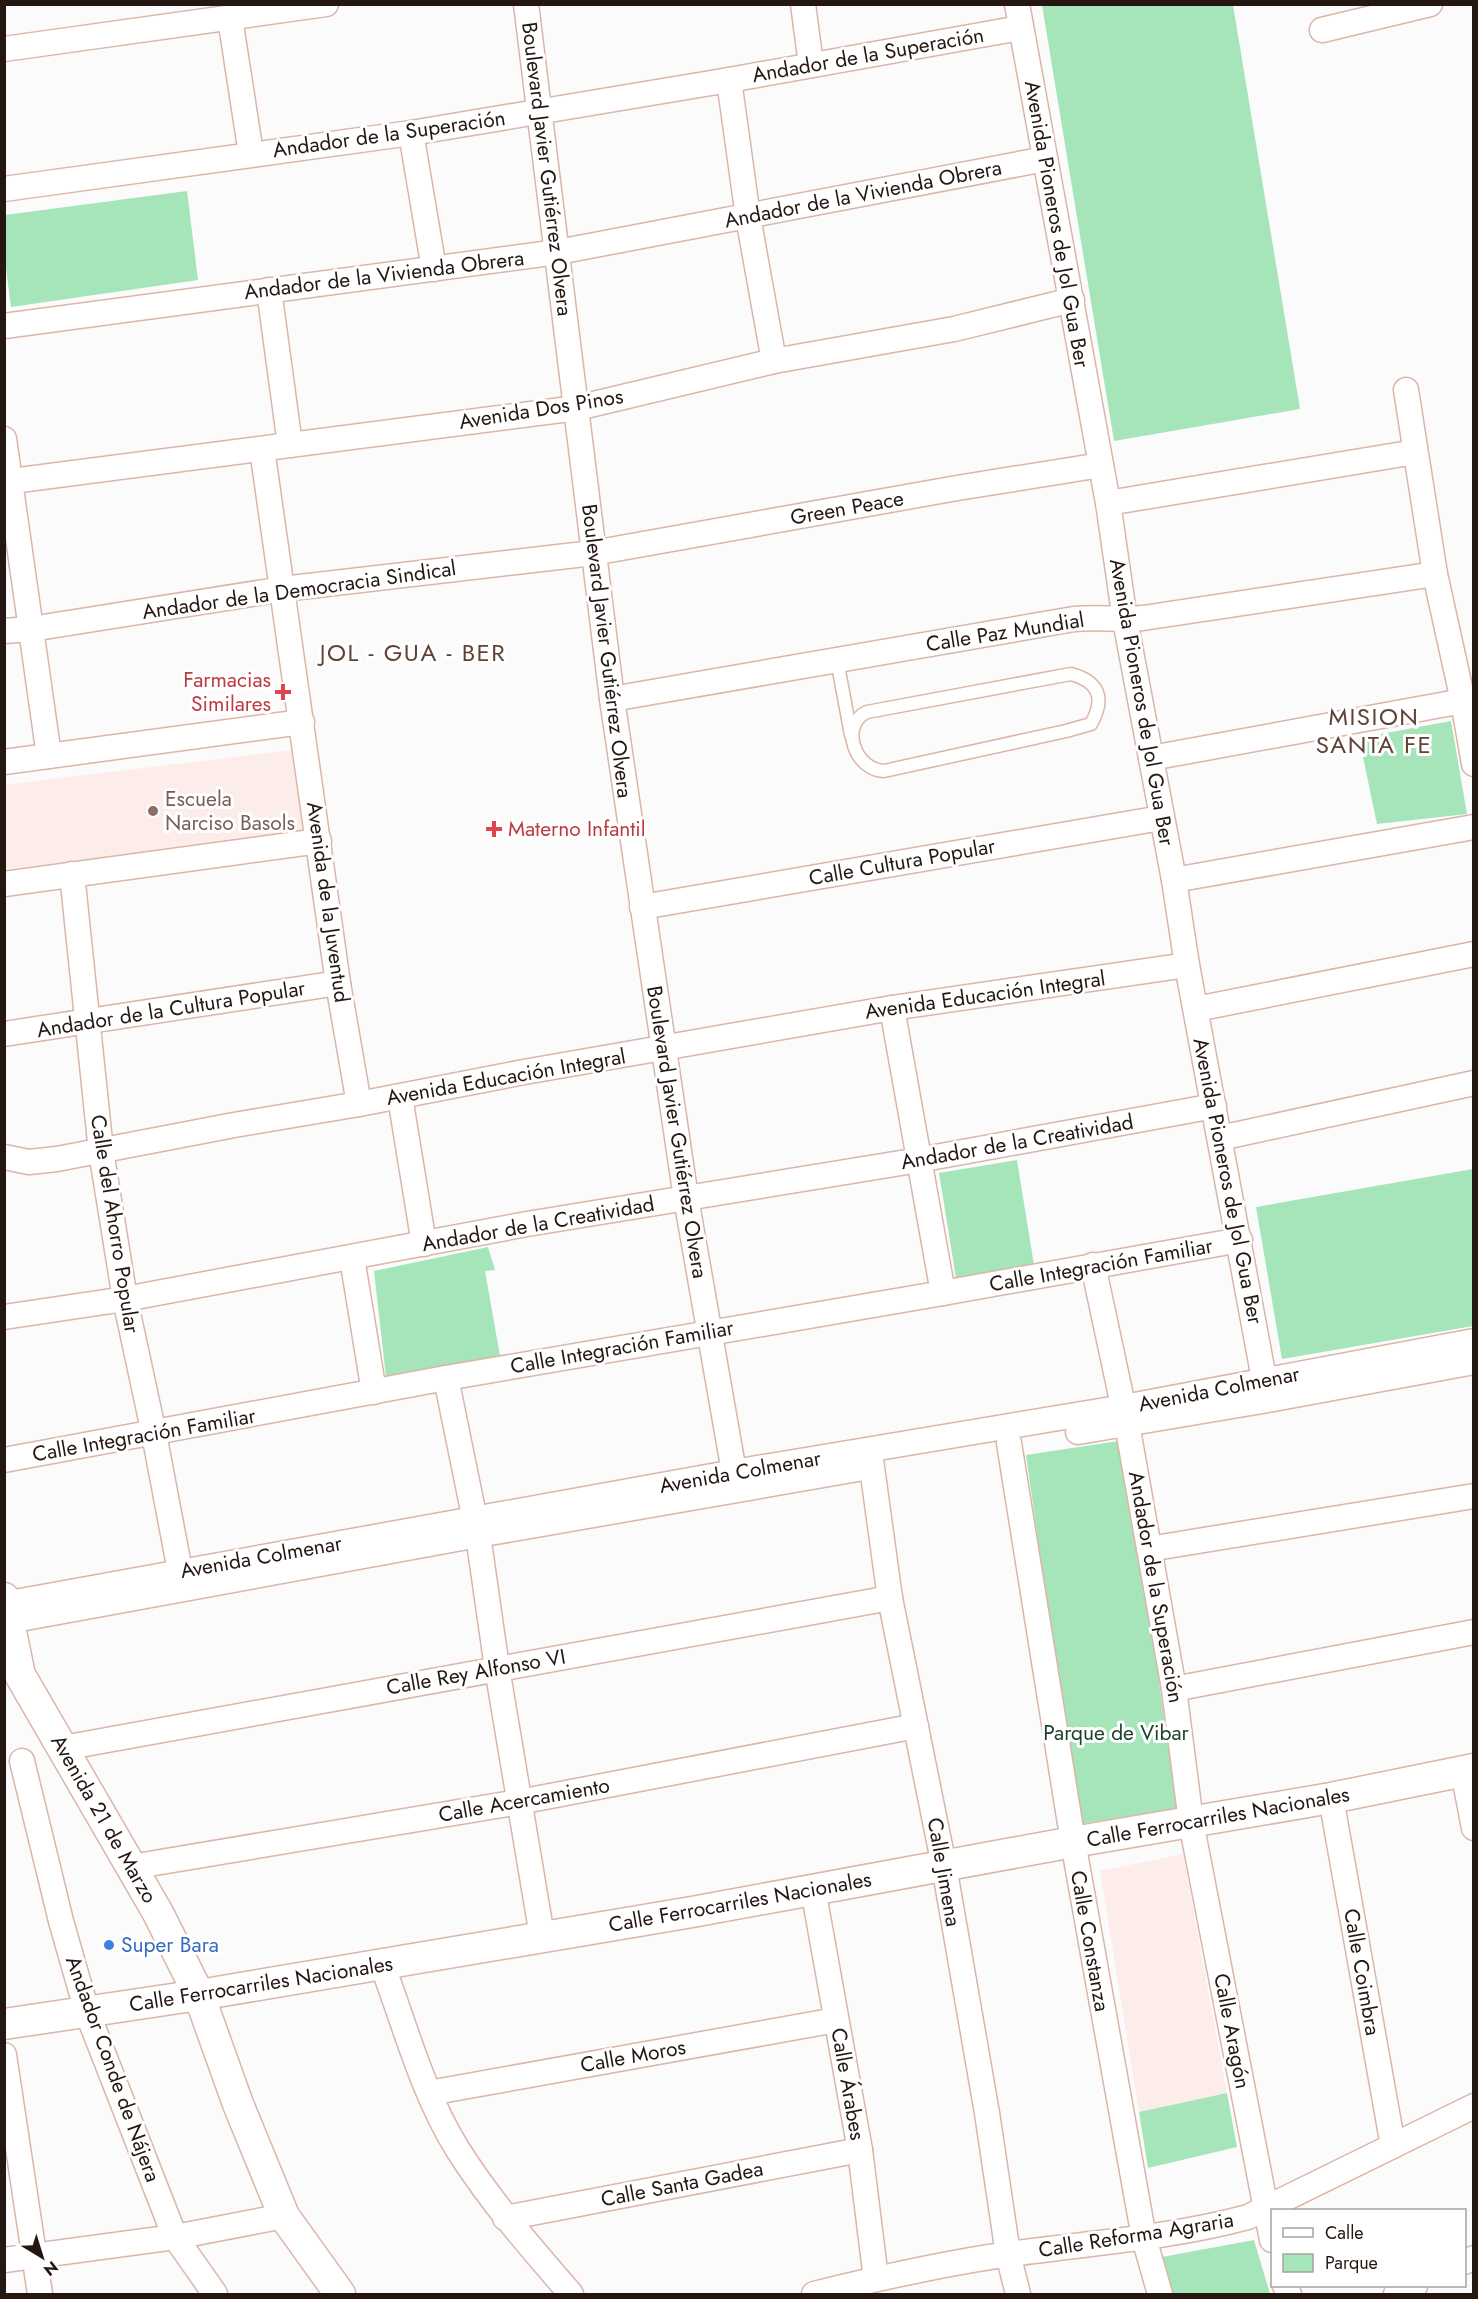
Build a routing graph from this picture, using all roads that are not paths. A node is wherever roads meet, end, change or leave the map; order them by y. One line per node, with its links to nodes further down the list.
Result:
1 (326, 4): 6 (street)
2 (526, 4): 11 (street, Boulevard Javier Gutiérrez Olvera)
3 (803, 4): 9 (street)
4 (1430, 4): 7 (street)
5 (1019, 16): 9 (street, Andador de la Superación); 14 (street, Avenida Pioneros de Jol Gua Ber)
6 (230, 18): 8 (street); 13 (street)
7 (1322, 30)
8 (4, 49)
9 (811, 65): 10 (street, Andador de la Superación)
10 (729, 80): 11 (street, Andador de la Superación); 16 (street)
11 (540, 112): 12 (street, Andador de la Superación); 17 (street, Boulevard Javier Gutiérrez Olvera)
12 (411, 133): 13 (street, Andador de la Superación); 18 (street)
13 (251, 154): 15 (street, Andador de la Superación)
14 (1046, 159): 16 (street, Andador de la Vivienda Obrera); 20 (street, Avenida Pioneros de Jol Gua Ber)
15 (4, 189)
16 (748, 216): 17 (street, Andador de la Vivienda Obrera); 22 (street)
17 (558, 252): 18 (street, Andador de la Vivienda Obrera); 24 (street, Boulevard Javier Gutiérrez Olvera)
18 (434, 269): 19 (street, Andador de la Vivienda Obrera)
19 (269, 290): 21 (street, Andador de la Vivienda Obrera); 26 (street)
20 (1071, 300): 22 (street, Avenida Dos Pinos); 29 (street, Avenida Pioneros de Jol Gua Ber)
21 (4, 326)
22 (774, 361): 24 (street, Avenida Dos Pinos)
23 (1406, 390): 28 (street)
24 (577, 408): 26 (street, Avenida Dos Pinos); 32 (street, Boulevard Javier Gutiérrez Olvera)
25 (4, 439): 30 (street)
26 (290, 445): 27 (street, Avenida Dos Pinos)
27 (262, 449): 30 (street, Avenida Dos Pinos); 34 (street, Avenida de la Juventud)
28 (1415, 452): 31 (street); 33 (street)
29 (1101, 465): 31 (street, Avenida Pioneros de Jol Gua Ber); 32 (street, Green Peace)
30 (8, 482): 36 (street)
31 (1108, 503): 35 (street, Avenida Pioneros de Jol Gua Ber)
32 (593, 553): 34 (street, Andador de la Democracia Sindical); 39 (street, Boulevard Javier Gutiérrez Olvera)
33 (1435, 574): 35 (street, Calle Paz Mundial); 40 (street)
34 (283, 589): 36 (street, Andador de la Democracia Sindical); 41 (street, Avenida de la Juventud)
35 (1125, 620): 38 (street, Calle Paz Mundial); 44 (street, Avenida Pioneros de Jol Gua Ber)
36 (31, 629): 37 (street, Andador de la Democracia Sindical); 43 (street)
37 (4, 631)
38 (837, 660): 39 (street, Calle Paz Mundial); 42 (lane)
39 (612, 699): 53 (street, Boulevard Javier Gutiérrez Olvera)
40 (1462, 701): 44 (street); 46 (street)
41 (302, 722): 43 (street); 49 (street, Avenida de la Juventud)
42 (852, 739): 42 (lane)
43 (49, 756): 45 (street)
44 (1151, 758): 47 (street, Avenida Pioneros de Jol Gua Ber)
45 (4, 762)
46 (1473, 764)
47 (1161, 818): 51 (street, Avenida Pioneros de Jol Gua Ber); 53 (street, Calle Cultura Popular)
48 (1473, 827): 51 (street)
49 (319, 841): 50 (street); 56 (street, Avenida de la Juventud)
50 (72, 874): 52 (street); 59 (street, Calle del Ahorro Popular)
51 (1174, 880): 55 (street, Avenida Pioneros de Jol Gua Ber)
52 (4, 884)
53 (642, 907): 61 (street, Boulevard Javier Gutiérrez Olvera)
54 (1473, 954): 58 (street)
55 (1187, 965): 57 (street, Avenida Educación Integral); 58 (street, Avenida Pioneros de Jol Gua Ber)
56 (338, 983): 59 (street, Andador de la Cultura Popular); 64 (street, Avenida de la Juventud)
57 (892, 1008): 61 (street, Avenida Educación Integral); 69 (street)
58 (1196, 1009): 65 (street, Avenida Pioneros de Jol Gua Ber)
59 (87, 1022): 60 (street, Andador de la Cultura Popular); 67 (street, Calle del Ahorro Popular)
60 (4, 1034)
61 (665, 1049): 63 (street, Avenida Educación Integral); 70 (street, Boulevard Javier Gutiérrez Olvera)
62 (1473, 1083): 66 (street)
63 (400, 1096): 64 (street, Avenida Educación Integral); 72 (street)
64 (359, 1104): 67 (street, Avenida Educación Integral)
65 (1214, 1106): 66 (street, Avenida Pioneros de Jol Gua Ber); 69 (street, Andador de la Creatividad)
66 (1220, 1138): 71 (street, Avenida Pioneros de Jol Gua Ber)
67 (101, 1150): 68 (street, Avenida Educación Integral); 76 (street, Calle del Ahorro Popular)
68 (4, 1157)
69 (919, 1160): 70 (street, Andador de la Creatividad); 75 (street)
70 (686, 1198): 72 (street, Andador de la Creatividad); 78 (street, Boulevard Javier Gutiérrez Olvera)
71 (1240, 1240): 74 (street, Calle Integración Familiar); 82 (street, Avenida Pioneros de Jol Gua Ber)
72 (424, 1244): 73 (street, Andador de la Creatividad)
73 (352, 1258): 76 (street, Andador de la Creatividad); 83 (street)
74 (1093, 1265): 75 (street, Calle Integración Familiar); 84 (street, Andador de la Superación)
75 (943, 1293): 78 (street, Calle Integración Familiar)
76 (125, 1299): 77 (street, Andador de la Creatividad); 85 (street, Calle del Ahorro Popular)
77 (4, 1317)
78 (709, 1332): 81 (street, Calle Integración Familiar); 89 (street, Boulevard Javier Gutiérrez Olvera)
79 (1473, 1341): 82 (street, Avenida Colmenar)
80 (1473, 1362): 82 (street, Avenida Colmenar)
81 (446, 1378): 83 (street, Calle Integración Familiar); 91 (street)
82 (1266, 1391): 84 (street, Avenida Colmenar)
83 (374, 1392): 85 (street, Calle Integración Familiar)
84 (1126, 1415): 86 (street, Avenida Colmenar); 87 (street, Avenida Colmenar); 92 (street, Andador de la Superación)
85 (154, 1434): 88 (street, Calle Integración Familiar); 93 (street, Calle del Ahorro Popular)
86 (1009, 1443): 87 (street, Avenida Colmenar); 108 (street, Calle Constanza)
87 (871, 1458): 89 (street, Avenida Colmenar); 91 (street, Avenida Colmenar); 94 (street, Calle Jimena)
88 (4, 1460)
89 (734, 1472): 91 (street, Avenida Colmenar)
90 (1473, 1496): 92 (street)
91 (476, 1527): 93 (street, Avenida Colmenar); 95 (street, Avenida Colmenar); 97 (street)
92 (1149, 1549): 99 (street, Andador de la Superación)
93 (180, 1572): 95 (street, Avenida Colmenar)
94 (890, 1598): 97 (street, Calle Rey Alfonso VI); 100 (street, Calle Jimena)
95 (6, 1607): 98 (street, Avenida 21 de Marzo)
96 (1473, 1632): 99 (street)
97 (496, 1668): 101 (street, Calle Rey Alfonso VI); 105 (street)
98 (12, 1677): 101 (street, Avenida 21 de Marzo)
99 (1174, 1689): 106 (street, Andador de la Superación)
100 (916, 1726): 105 (street, Calle Acercamiento); 109 (street, Calle Jimena)
101 (63, 1748): 110 (street, Avenida 21 de Marzo)
102 (22, 1761): 115 (street, Andador Conde de Nájera)
103 (1468, 1770): 104 (street, Calle Ferrocarriles Nacionales); 107 (street)
104 (1331, 1798): 106 (street, Calle Ferrocarriles Nacionales); 121 (street, Calle Coimbra)
105 (519, 1802): 110 (street, Calle Acercamiento); 112 (street)
106 (1191, 1822): 108 (street, Calle Ferrocarriles Nacionales); 123 (street, Calle Aragón)
107 (1473, 1828)
108 (1073, 1842): 109 (street, Calle Ferrocarriles Nacionales); 128 (street, Calle Constanza)
109 (944, 1866): 111 (street, Calle Ferrocarriles Nacionales); 129 (street, Calle Jimena)
110 (131, 1867): 114 (street, Avenida 21 de Marzo)
111 (813, 1890): 112 (street, Calle Ferrocarriles Nacionales); 116 (street, Calle Árabes)
112 (542, 1936): 113 (street, Calle Ferrocarriles Nacionales)
113 (382, 1964): 114 (street, Calle Ferrocarriles Nacionales); 119 (street)
114 (199, 1995): 115 (street, Calle Ferrocarriles Nacionales); 124 (street, Avenida 21 de Marzo)
115 (87, 2012): 117 (street, Calle Ferrocarriles Nacionales); 127 (street, Andador Conde de Nájera)
116 (836, 2020): 119 (street, Calle Moros); 122 (street, Calle Árabes)
117 (4, 2025)
118 (4, 2055): 130 (street)
119 (429, 2093): 125 (street)
120 (1473, 2106): 121 (street, Calle Reforma Agraria)
121 (1393, 2146): 123 (street, Calle Reforma Agraria)
122 (860, 2150): 125 (street, Calle Santa Gadea); 132 (street, Calle Árabes)
123 (1266, 2208): 126 (street, Calle Aragón); 128 (street, Calle Reforma Agraria)
124 (284, 2216): 127 (street); 136 (street, Avenida 21 de Marzo)
125 (505, 2218): 137 (street)
126 (1271, 2235)
127 (175, 2236): 130 (street); 135 (street, Andador Conde de Nájera)
128 (1144, 2238): 129 (street, Calle Reforma Agraria); 140 (street, Calle Constanza)
129 (1008, 2254): 132 (street, Calle Reforma Agraria); 139 (street, Calle Jimena)
130 (34, 2255): 131 (street); 134 (street)
131 (4, 2260)
132 (876, 2279): 138 (street, Calle Reforma Agraria)
133 (1412, 2287): 141 (street)
134 (39, 2295)
135 (215, 2295)
136 (340, 2295)
137 (571, 2295)
138 (814, 2295)
139 (1018, 2295)
140 (1160, 2295)
141 (1396, 2295)

